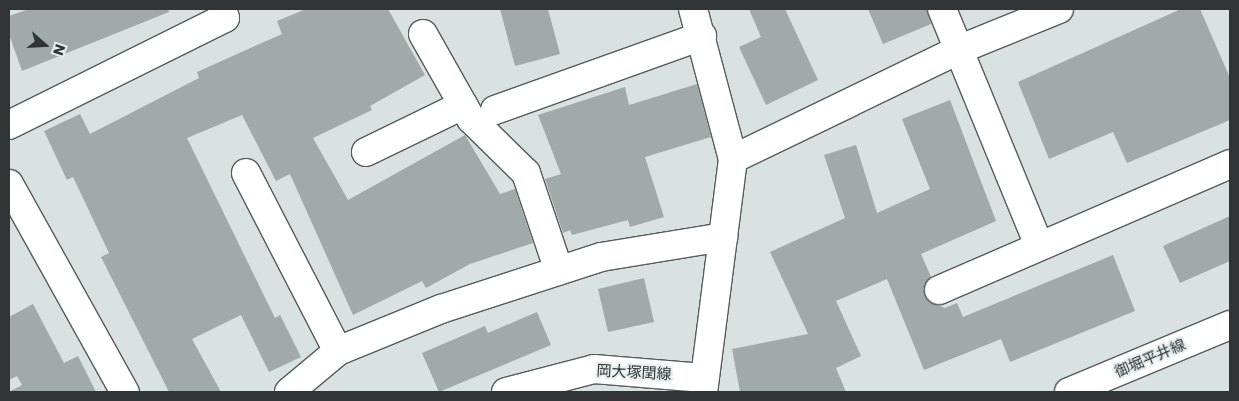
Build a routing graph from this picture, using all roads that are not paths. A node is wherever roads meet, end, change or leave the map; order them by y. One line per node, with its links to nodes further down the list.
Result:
1 (222, 9): 10 (street)
2 (694, 9): 6 (street)
3 (942, 9): 7 (street)
4 (1059, 9): 7 (street)
5 (423, 34): 8 (street)
6 (702, 36): 9 (street); 12 (street)
7 (958, 50): 12 (street); 17 (street)
8 (463, 105): 11 (street); 18 (street)
9 (495, 110)
10 (9, 124)
11 (366, 152)
12 (733, 159): 16 (street)
13 (1230, 164): 17 (street)
14 (246, 173): 21 (street)
15 (9, 184): 23 (street)
16 (723, 237): 18 (street); 22 (street)
17 (1038, 246): 19 (street)
18 (560, 271): 21 (street)
19 (938, 290)
20 (1230, 324): 26 (street, 御堀平井線)
21 (338, 351): 24 (street)
22 (704, 385): 25 (street, 岡大塚閏線)
23 (126, 392)
24 (288, 392)
25 (506, 392)
26 (1069, 392)

